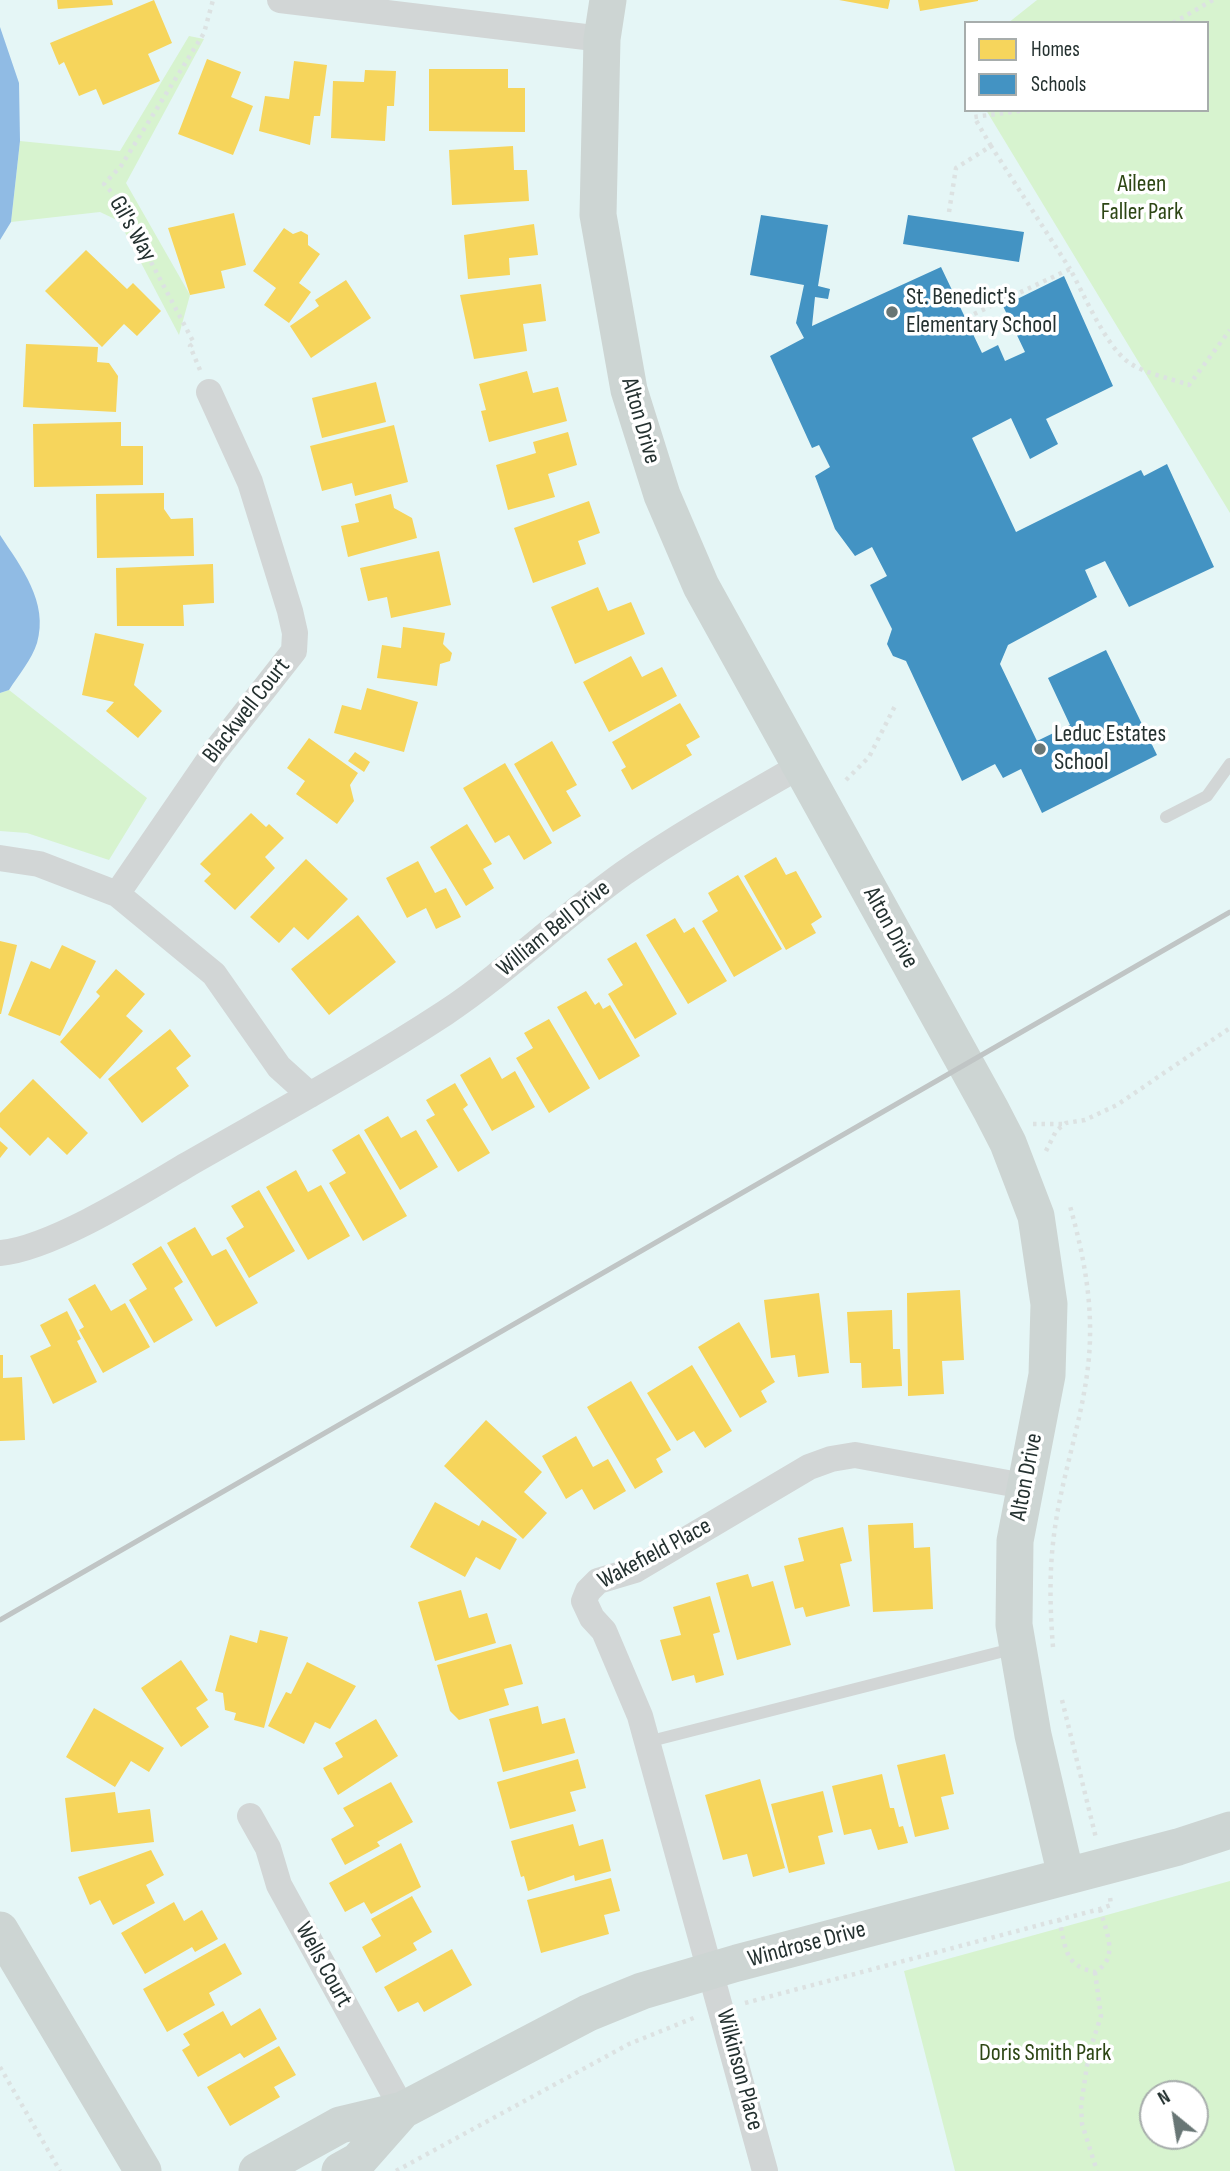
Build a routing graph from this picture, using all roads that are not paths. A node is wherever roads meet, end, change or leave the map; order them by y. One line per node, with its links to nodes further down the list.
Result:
1 (280, 0): 3 (street)
2 (608, 0): 3 (street, Alton Drive)
3 (602, 39): 6 (street, Alton Drive)
4 (209, 392): 9 (street, Blackwell Court)
5 (1230, 764): 7 (lane)
6 (800, 766): 10 (street, William Bell Drive); 12 (street, Alton Drive)
7 (1166, 817)
8 (0, 858): 9 (street)
9 (117, 894): 10 (street)
10 (310, 1095): 11 (street, William Bell Drive)
11 (0, 1254)
12 (1024, 1486): 13 (street, Alton Drive); 14 (street, Wakefield Place)
13 (1017, 1648): 14 (lane); 17 (street, Alton Drive)
14 (647, 1742): 19 (street, Wakefield Place)
15 (250, 1816): 20 (street, Wells Court)
16 (1230, 1830): 17 (street, Windrose Drive)
17 (1066, 1876): 19 (street, Windrose Drive)
18 (0, 1930): 21 (street)
19 (712, 1970): 20 (street, Windrose Drive); 24 (street, Wilkinson Place)
20 (403, 2110): 22 (street, Windrose Drive); 23 (street, Windrose Drive)
21 (143, 2171)
22 (257, 2171)
23 (340, 2171)
24 (765, 2171)

